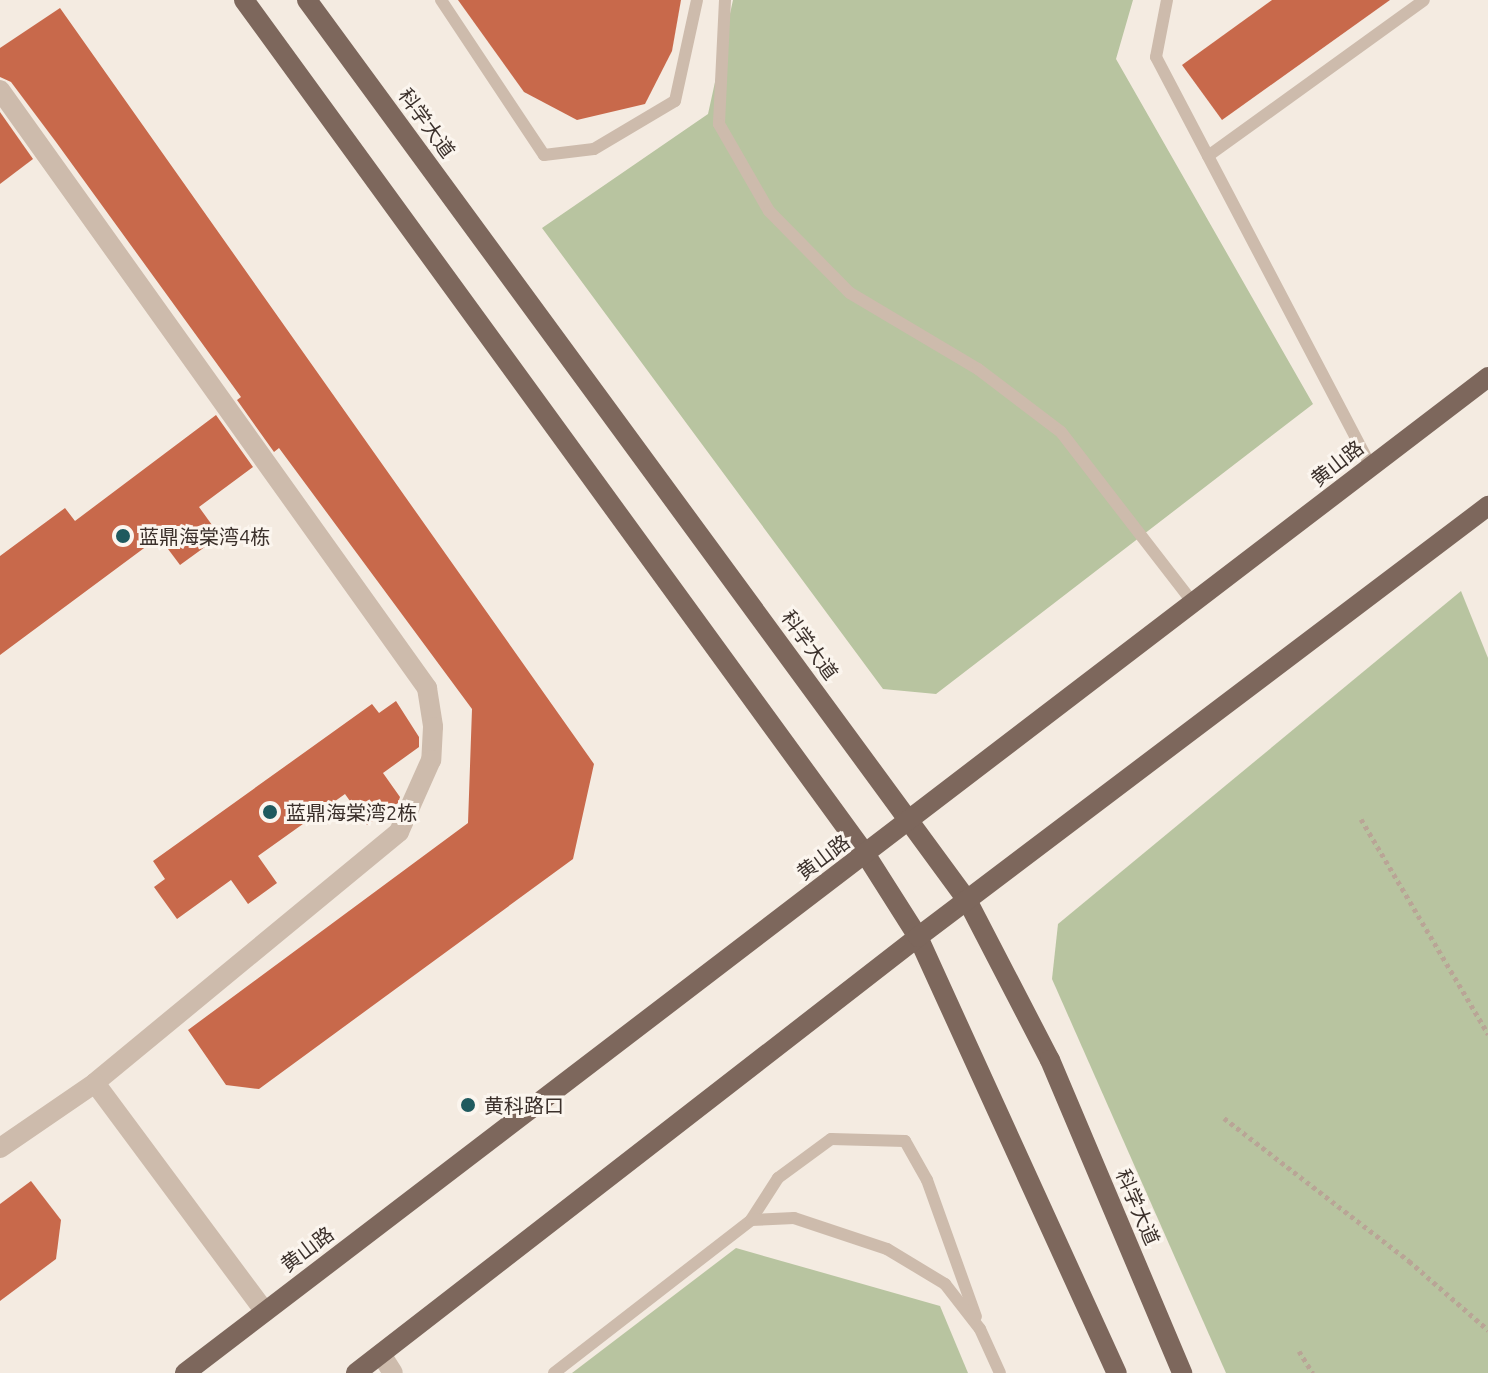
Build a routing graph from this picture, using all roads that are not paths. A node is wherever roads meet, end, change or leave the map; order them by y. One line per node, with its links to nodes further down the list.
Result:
1 (244, 0): 15 (main road)
2 (307, 0): 14 (main road, 科学大道)
3 (441, 0): 4 (lane)
4 (697, 0)
5 (725, 0): 13 (lane)
6 (1167, 0): 9 (lane)
7 (1424, 0): 9 (lane)
8 (0, 90): 18 (street)
9 (1208, 156): 11 (lane)
10 (1488, 377): 11 (main road, 黄山路)
11 (1371, 467): 13 (main road, 黄山路)
12 (1488, 506): 16 (main road)
13 (1193, 603): 14 (main road, 黄山路)
14 (909, 821): 15 (main road, 黄山路); 16 (main road, 科学大道)
15 (866, 855): 17 (main road); 21 (main road, 黄山路)
16 (967, 900): 17 (main road); 30 (main road, 科学大道)
17 (918, 937): 23 (main road); 29 (main road)
18 (95, 1083): 19 (street); 21 (street)
19 (0, 1148)
20 (751, 1220): 22 (lane); 22 (lane); 27 (lane)
21 (265, 1312): 24 (main road, 黄山路)
22 (980, 1329): 28 (lane)
23 (381, 1354): 25 (main road); 26 (street)
24 (185, 1373)
25 (356, 1373)
26 (393, 1373)
27 (554, 1373)
28 (1000, 1373)
29 (1117, 1373)
30 (1182, 1373)

